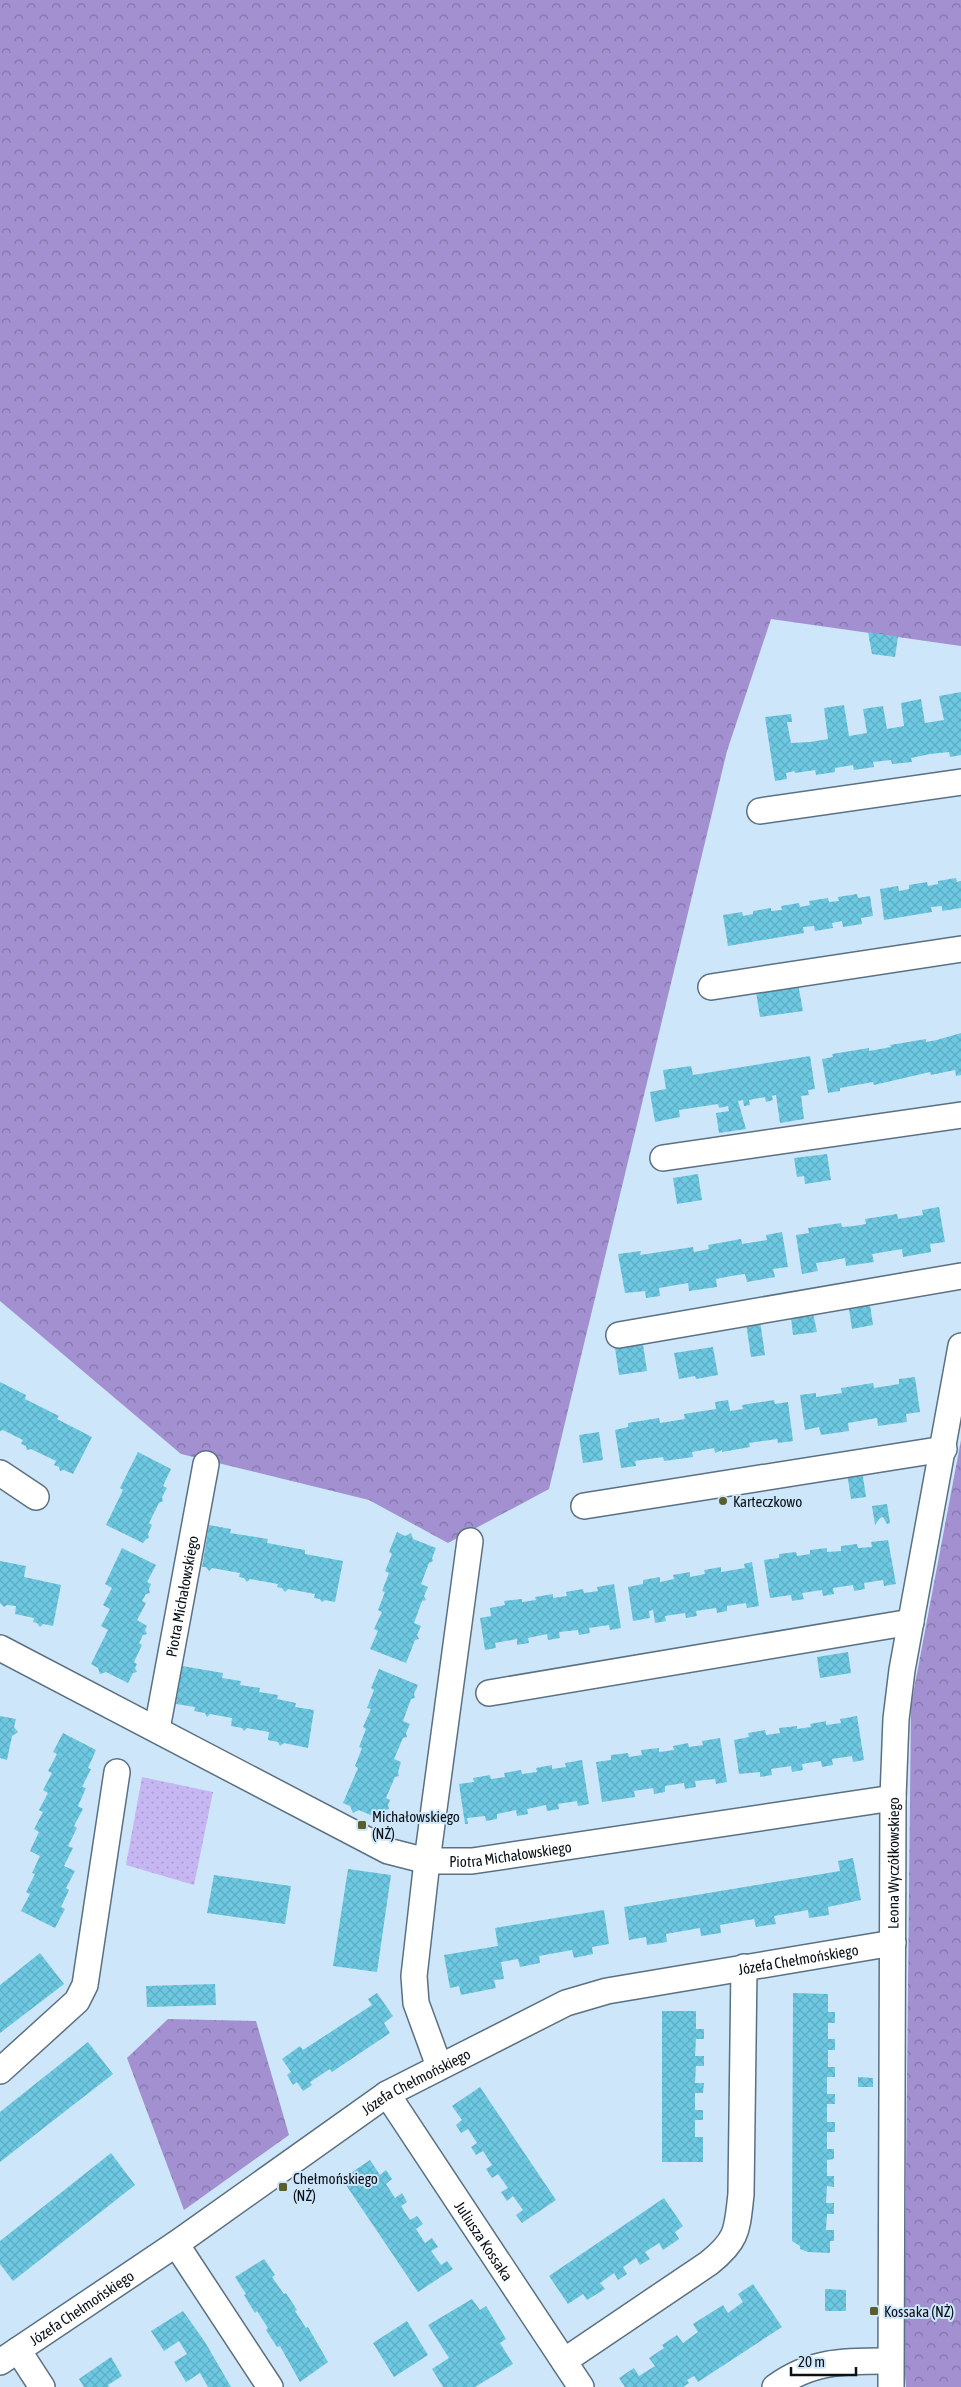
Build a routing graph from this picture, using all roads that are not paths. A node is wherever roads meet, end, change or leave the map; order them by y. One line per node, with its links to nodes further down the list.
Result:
1 (961, 782): 2 (street)
2 (760, 811)
3 (961, 949): 4 (street)
4 (711, 987)
5 (961, 1116): 6 (street)
6 (663, 1158)
7 (961, 1276): 8 (street)
8 (619, 1335)
9 (961, 1346): 10 (street, Leona Wyczółkowskiego)
10 (957, 1398): 11 (street, Leona Wyczółkowskiego)
11 (944, 1449): 15 (street); 17 (street, Leona Wyczółkowskiego)
12 (206, 1464): 20 (street, Piotra Michałowskiego)
13 (0, 1473): 14 (street)
14 (36, 1497)
15 (584, 1506)
16 (470, 1541): 23 (street)
17 (911, 1622): 19 (street); 22 (street, Leona Wyczółkowskiego)
18 (0, 1648): 20 (street, Piotra Michałowskiego)
19 (489, 1693)
20 (157, 1729): 23 (street, Piotra Michałowskiego)
21 (117, 1772): 27 (street)
22 (893, 1798): 23 (street, Piotra Michałowskiego); 24 (street, Leona Wyczółkowskiego)
23 (427, 1861): 26 (street)
24 (893, 1943): 25 (street, Józefa Chełmońskiego); 32 (street, Leona Wyczółkowskiego)
25 (744, 1967): 26 (street, Józefa Chełmońskiego); 31 (street)
26 (439, 2066): 28 (street, Józefa Chełmońskiego)
27 (0, 2071)
28 (387, 2094): 29 (street, Józefa Chełmońskiego); 31 (street, Juliusza Kossaka)
29 (176, 2244): 30 (street, Józefa Chełmońskiego); 34 (street)
30 (9, 2356): 33 (street)
31 (564, 2361): 35 (street, Juliusza Kossaka)
32 (890, 2361): 36 (street); 37 (street, Leona Wyczółkowskiego)
33 (42, 2387)
34 (270, 2387)
35 (581, 2387)
36 (774, 2387)
37 (891, 2387)

